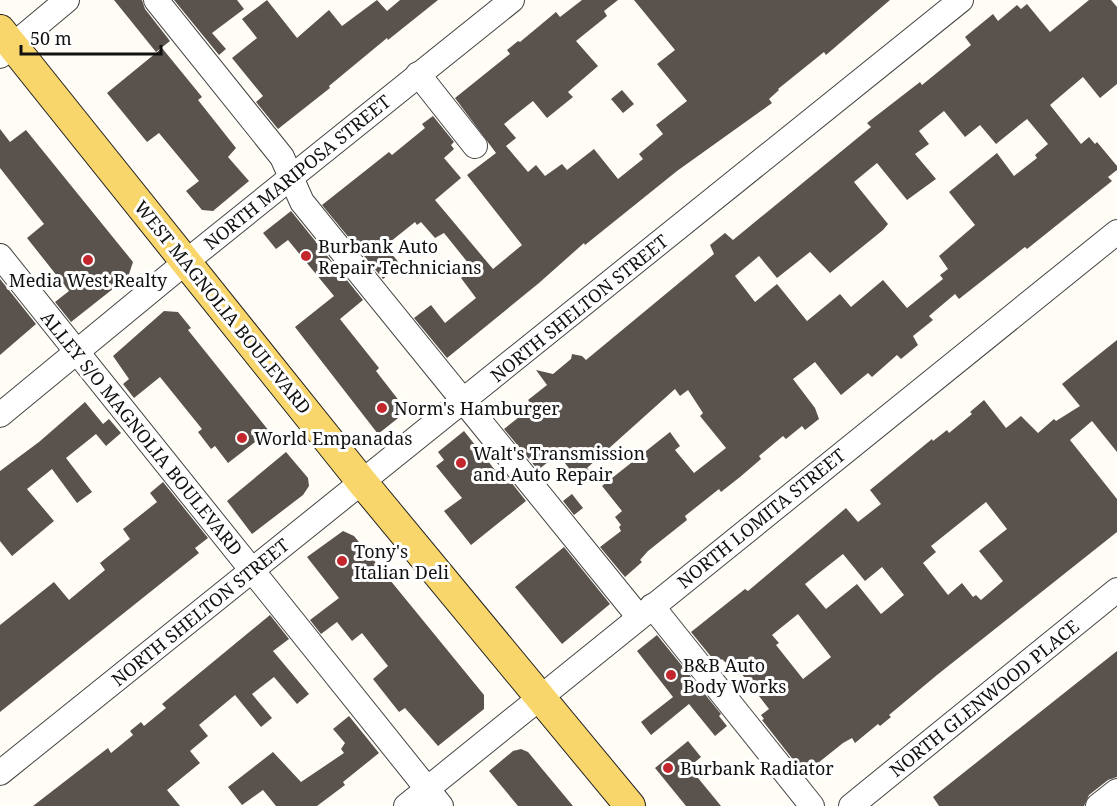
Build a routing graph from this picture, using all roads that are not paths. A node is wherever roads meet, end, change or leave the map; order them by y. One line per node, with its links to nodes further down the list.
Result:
1 (67, 0): 5 (street)
2 (156, 0): 8 (street)
3 (512, 0): 6 (street, NORTH MARIPOSA STREET)
4 (961, 0): 13 (street, NORTH SHELTON STREET)
5 (4, 44): 11 (main road, WEST MAGNOLIA BOULEVARD)
6 (418, 74): 7 (street); 8 (street, NORTH MARIPOSA STREET)
7 (475, 146)
8 (291, 177): 11 (street, NORTH MARIPOSA STREET); 13 (street)
9 (1117, 232): 18 (street, NORTH LOMITA STREET)
10 (0, 256): 12 (street, ALLEY S/O MAGNOLIA BOULEVARD)
11 (187, 261): 12 (street, NORTH MARIPOSA STREET); 15 (main road, WEST MAGNOLIA BOULEVARD)
12 (77, 351): 14 (street, NORTH MARIPOSA STREET); 16 (street, ALLEY S/O MAGNOLIA BOULEVARD)
13 (462, 402): 15 (street, NORTH SHELTON STREET); 18 (street)
14 (0, 415)
15 (362, 482): 16 (street, NORTH SHELTON STREET); 19 (main road, WEST MAGNOLIA BOULEVARD)
16 (253, 570): 20 (street, NORTH SHELTON STREET); 22 (street, ALLEY S/O MAGNOLIA BOULEVARD)
17 (1117, 590): 26 (street, NORTH GLENWOOD PLACE)
18 (645, 611): 19 (street, NORTH LOMITA STREET); 25 (street)
19 (542, 697): 22 (street, NORTH LOMITA STREET); 24 (main road, WEST MAGNOLIA BOULEVARD)
20 (0, 774)
21 (1117, 791): 27 (street)
22 (434, 797): 23 (street, NORTH LOMITA STREET)
23 (406, 806)
24 (630, 806)
25 (812, 806)
26 (851, 806)
27 (1098, 806)

